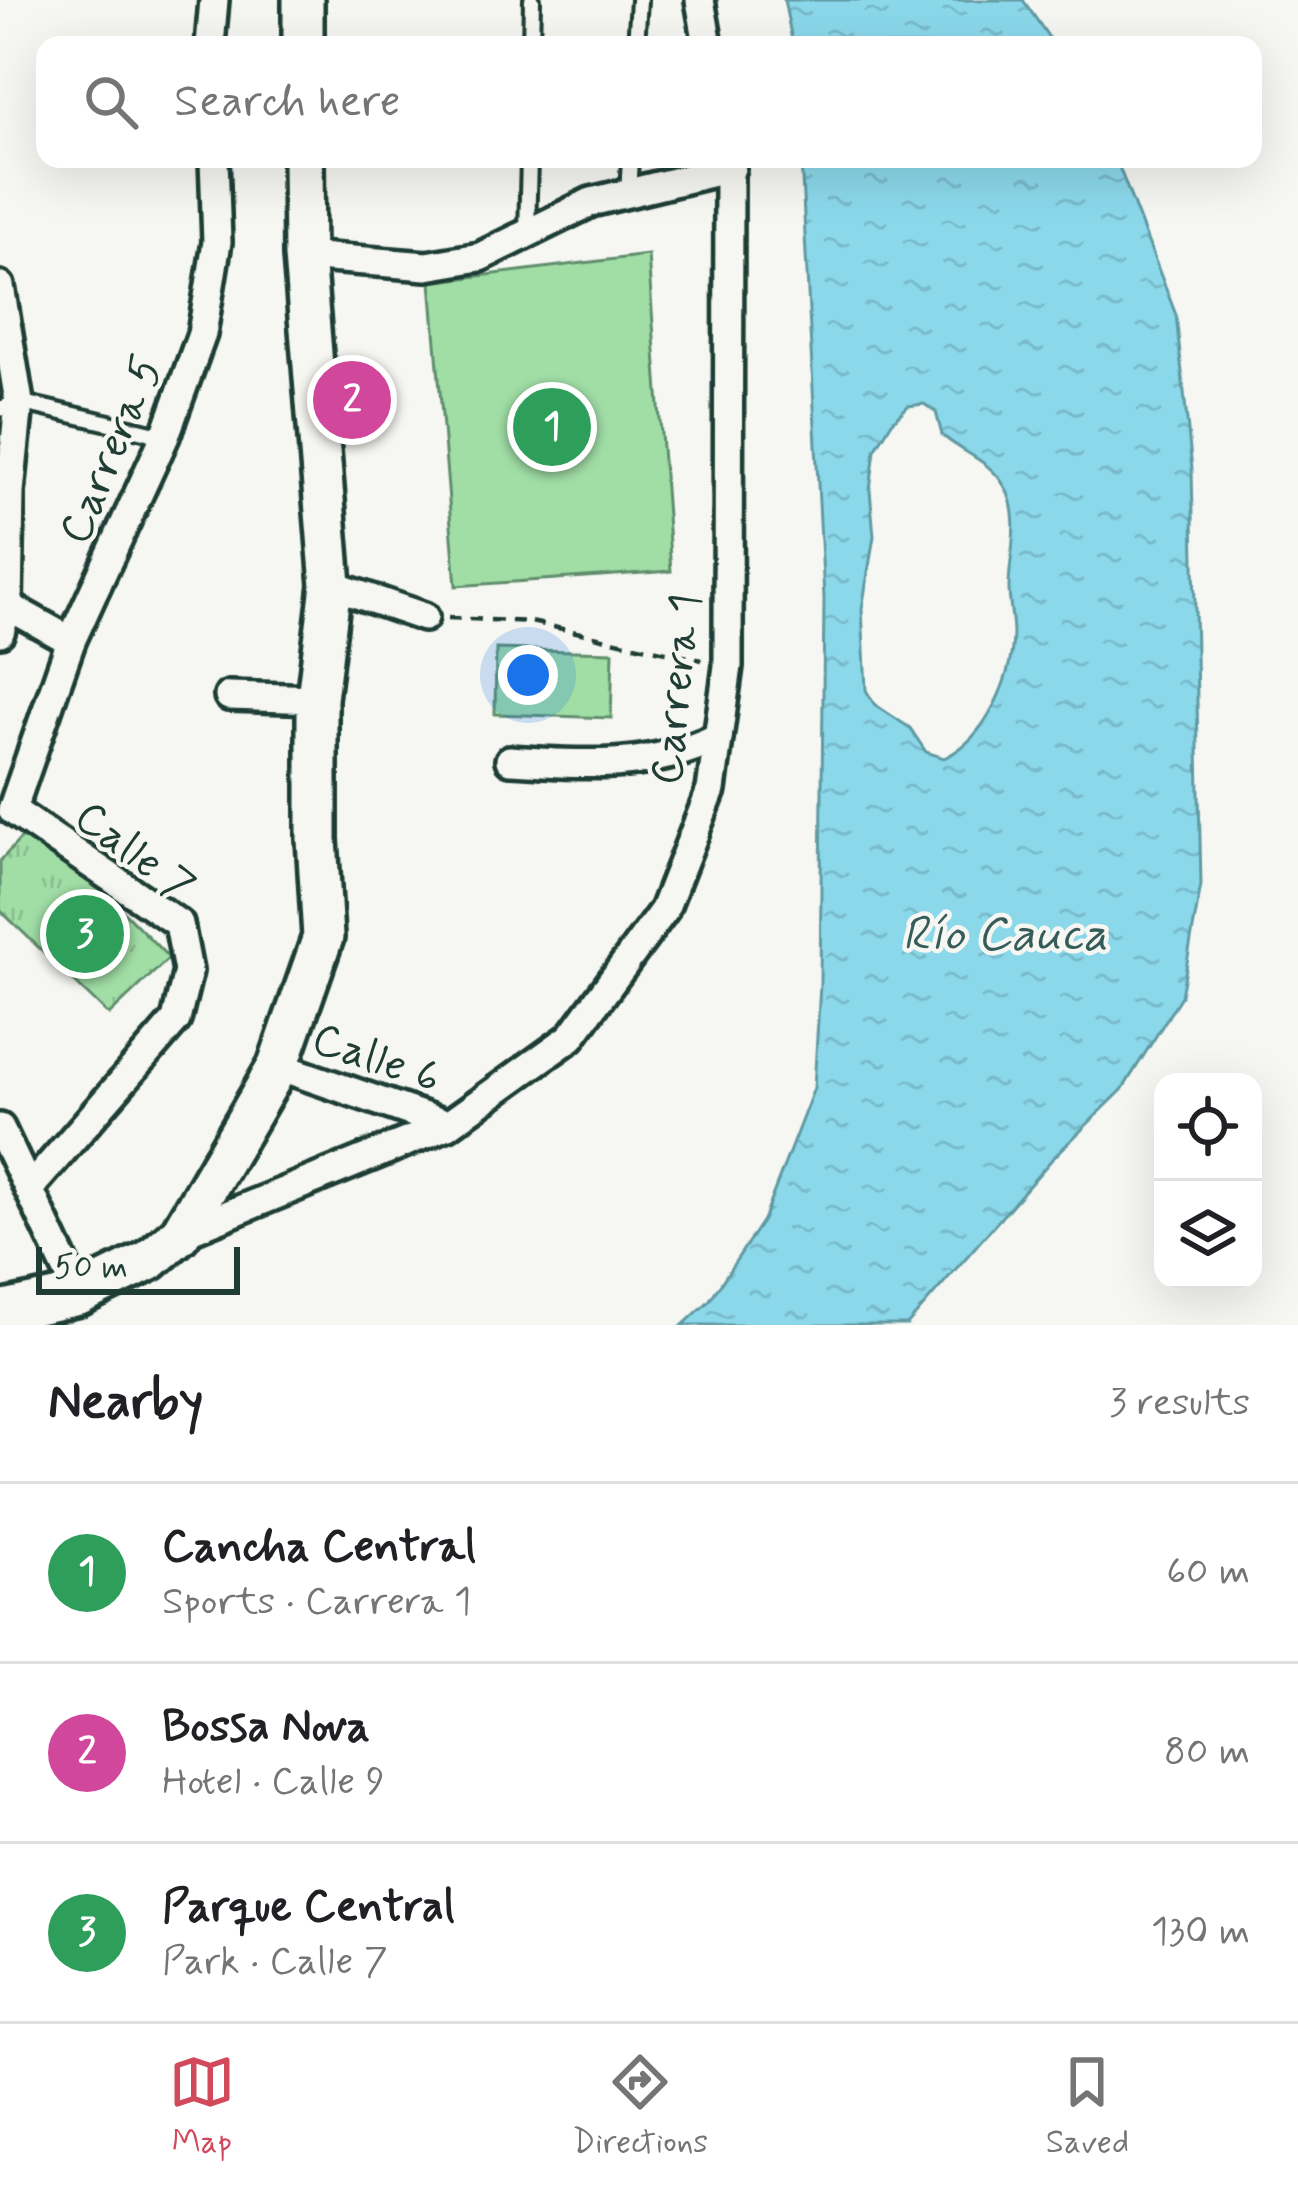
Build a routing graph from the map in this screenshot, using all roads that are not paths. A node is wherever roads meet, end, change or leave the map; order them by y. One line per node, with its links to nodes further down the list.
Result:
1 (214, 0): 6 (street)
2 (303, 0): 7 (street)
3 (532, 0): 8 (lane)
4 (639, 0): 9 (lane)
5 (700, 0): 10 (street)
6 (211, 36)
7 (303, 36)
8 (531, 36)
9 (637, 36)
10 (706, 36)
11 (214, 168): 22 (street, Carrera 5)
12 (303, 168): 19 (street)
13 (529, 168): 18 (lane)
14 (629, 168): 17 (lane)
15 (713, 168): 17 (street)
16 (730, 168): 29 (street, Carrera 1)
17 (628, 193): 18 (street)
18 (527, 234): 19 (street)
19 (304, 256): 23 (street)
20 (0, 286): 21 (street)
21 (9, 405): 22 (lane); 25 (street)
22 (165, 436): 26 (street, Carrera 5)
23 (331, 585): 24 (street); 28 (street)
24 (424, 617)
25 (4, 619): 26 (street)
26 (71, 641): 31 (street, Carrera 5)
27 (229, 696): 28 (street)
28 (317, 699): 32 (street)
29 (718, 737): 30 (street); 33 (street, Carrera 1)
30 (510, 760)
31 (6, 818): 35 (street, Calle 7)
32 (278, 1066): 33 (street, Calle 6); 36 (street)
33 (448, 1125): 36 (street, Carrera 1)
34 (0, 1128): 35 (street)
35 (29, 1189): 37 (street)
36 (180, 1234): 37 (street)
37 (79, 1295): 38 (street)
38 (0, 1312)

